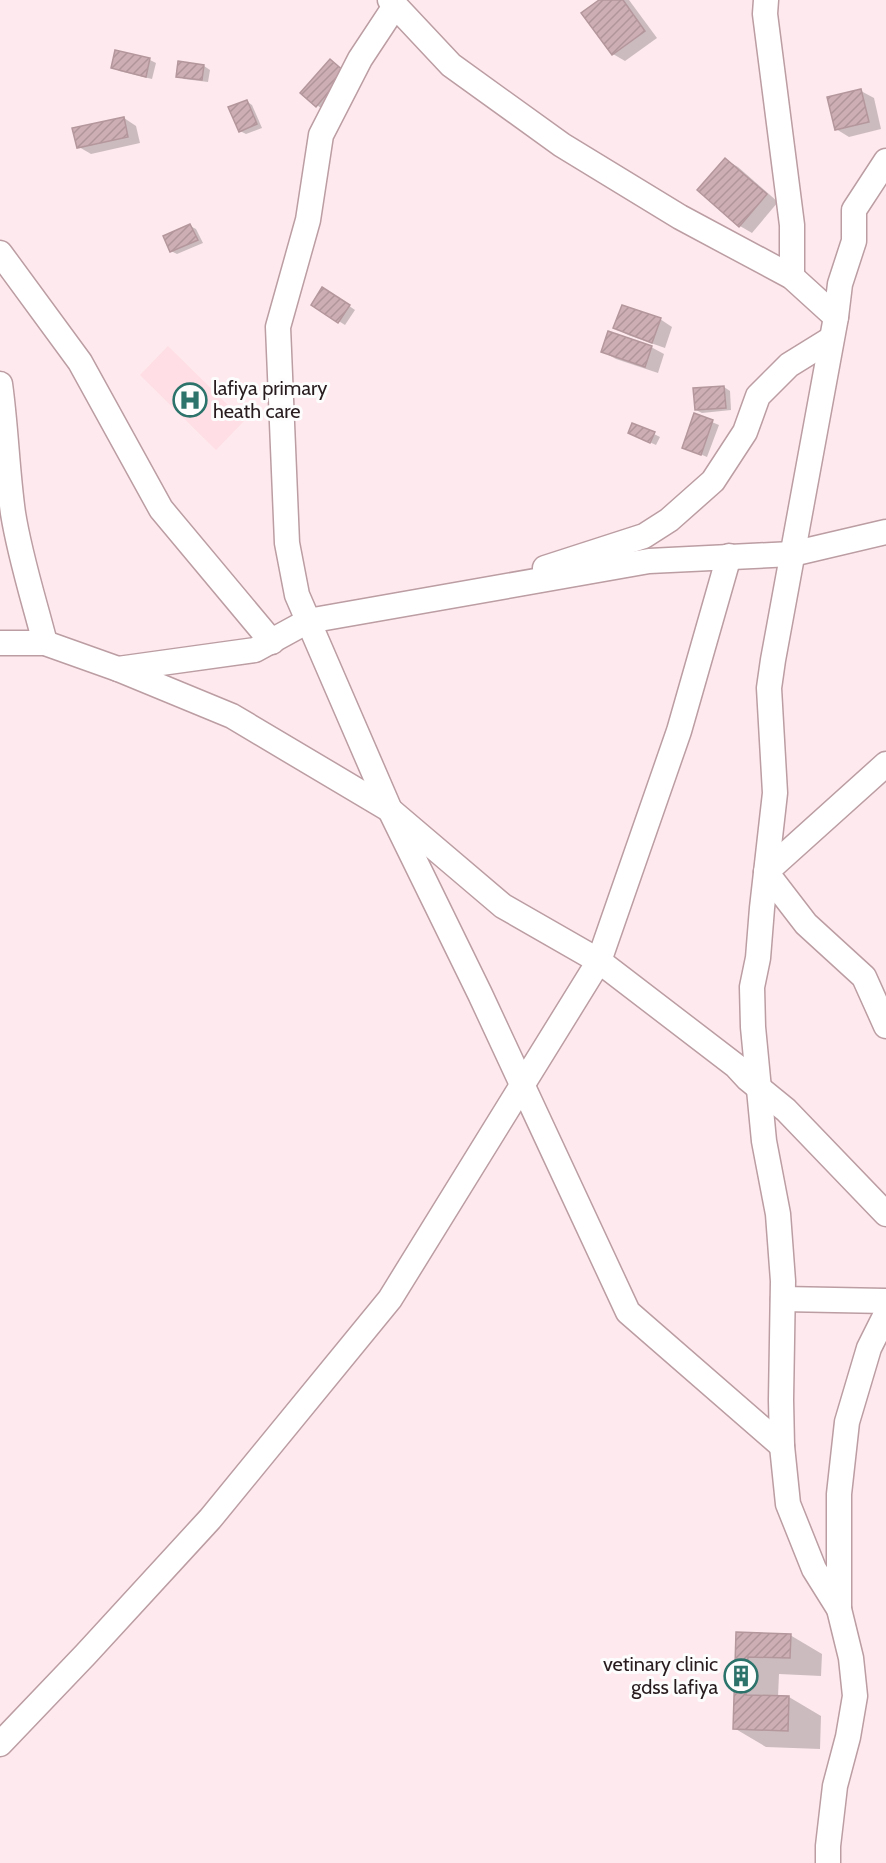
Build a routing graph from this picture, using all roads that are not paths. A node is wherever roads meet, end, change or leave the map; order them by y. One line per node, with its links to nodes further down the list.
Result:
1 (766, 0): 5 (street)
2 (392, 3): 5 (street); 12 (street)
3 (886, 161): 6 (street)
4 (0, 253): 13 (street)
5 (792, 277): 6 (street)
6 (834, 328): 9 (street); 11 (street)
7 (0, 384): 15 (street)
8 (886, 532): 9 (street)
9 (792, 554): 10 (street); 19 (street)
10 (729, 556): 11 (street); 20 (street)
11 (483, 591): 12 (street)
12 (308, 621): 13 (street); 18 (street)
13 (272, 642): 16 (street)
14 (0, 643): 15 (street)
15 (45, 643): 16 (street)
16 (118, 669): 18 (street)
17 (886, 764): 19 (street)
18 (390, 810): 20 (street); 22 (street)
19 (766, 872): 21 (street); 23 (street)
20 (599, 961): 22 (street); 23 (street)
21 (886, 1026)
22 (522, 1084): 28 (street); 30 (street)
23 (759, 1089): 24 (street); 25 (street)
24 (886, 1214)
25 (783, 1299): 26 (street); 28 (street)
26 (886, 1301)
27 (886, 1314): 29 (street)
28 (782, 1446): 29 (street)
29 (839, 1609): 31 (street)
30 (0, 1744)
31 (828, 1863)

